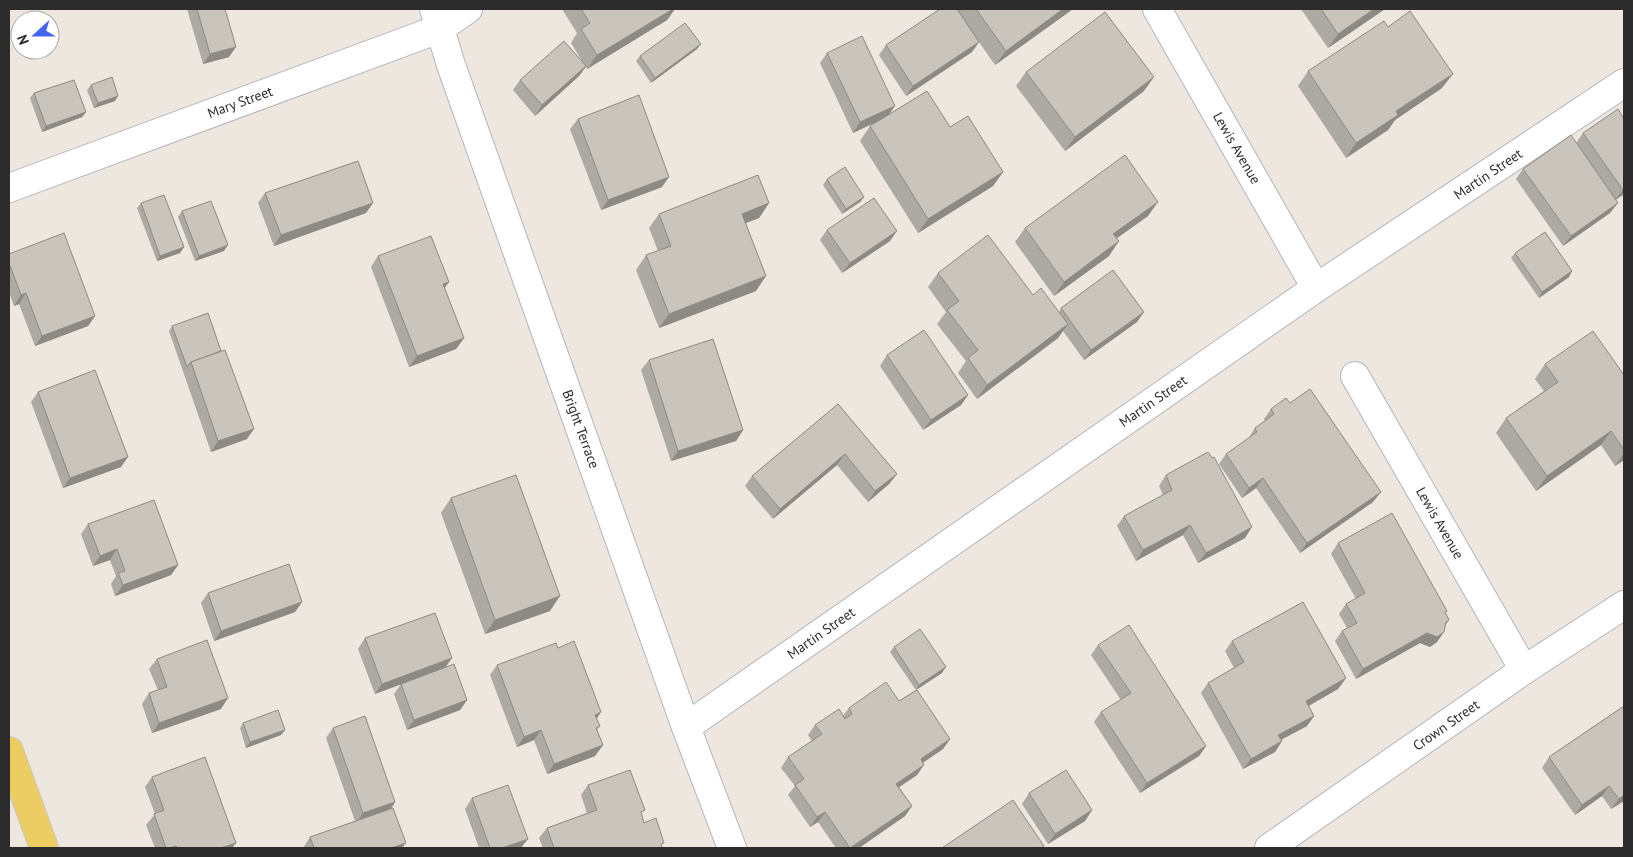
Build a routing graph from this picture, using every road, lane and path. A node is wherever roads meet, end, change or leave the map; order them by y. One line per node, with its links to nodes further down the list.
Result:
1 (468, 9): 3 (street, Mary Street)
2 (1157, 9): 6 (street, Lewis Avenue)
3 (436, 19): 5 (street, Mary Street); 10 (street, Bright Terrace)
4 (1624, 83): 6 (street, Martin Street)
5 (9, 188)
6 (1316, 288): 10 (street, Martin Street)
7 (1355, 376): 9 (street, Lewis Avenue)
8 (1624, 605): 9 (street, Crown Street)
9 (1524, 670): 14 (street, Crown Street)
10 (686, 727): 13 (street, Bright Terrace)
11 (9, 751): 12 (main road)
12 (44, 848)
13 (732, 848)
14 (1269, 848)

